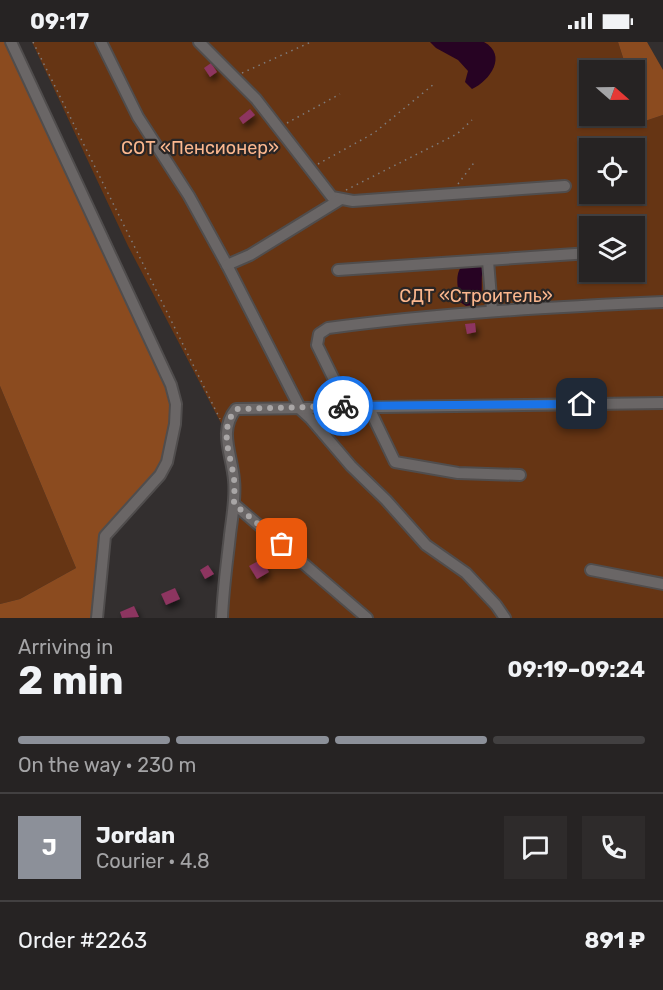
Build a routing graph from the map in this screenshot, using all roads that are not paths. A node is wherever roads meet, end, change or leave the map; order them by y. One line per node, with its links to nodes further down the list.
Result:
1 (11, 42): 20 (street)
2 (101, 42): 8 (street)
3 (199, 42): 5 (street)
4 (564, 186): 5 (street)
5 (336, 198): 8 (street)
6 (579, 254): 7 (street)
7 (489, 261): 9 (street); 11 (street)
8 (227, 265): 13 (street)
9 (338, 270)
10 (663, 302): 11 (street)
11 (492, 310): 14 (street)
12 (663, 403): 15 (street)
13 (298, 406): 14 (street); 17 (street); 23 (street)
14 (341, 406): 15 (street)
15 (368, 406): 16 (street)
16 (520, 475)
17 (234, 504): 21 (street); 22 (street)
18 (591, 570): 19 (street)
19 (663, 584)
20 (97, 618)
21 (222, 618)
22 (367, 618)
23 (505, 618)

